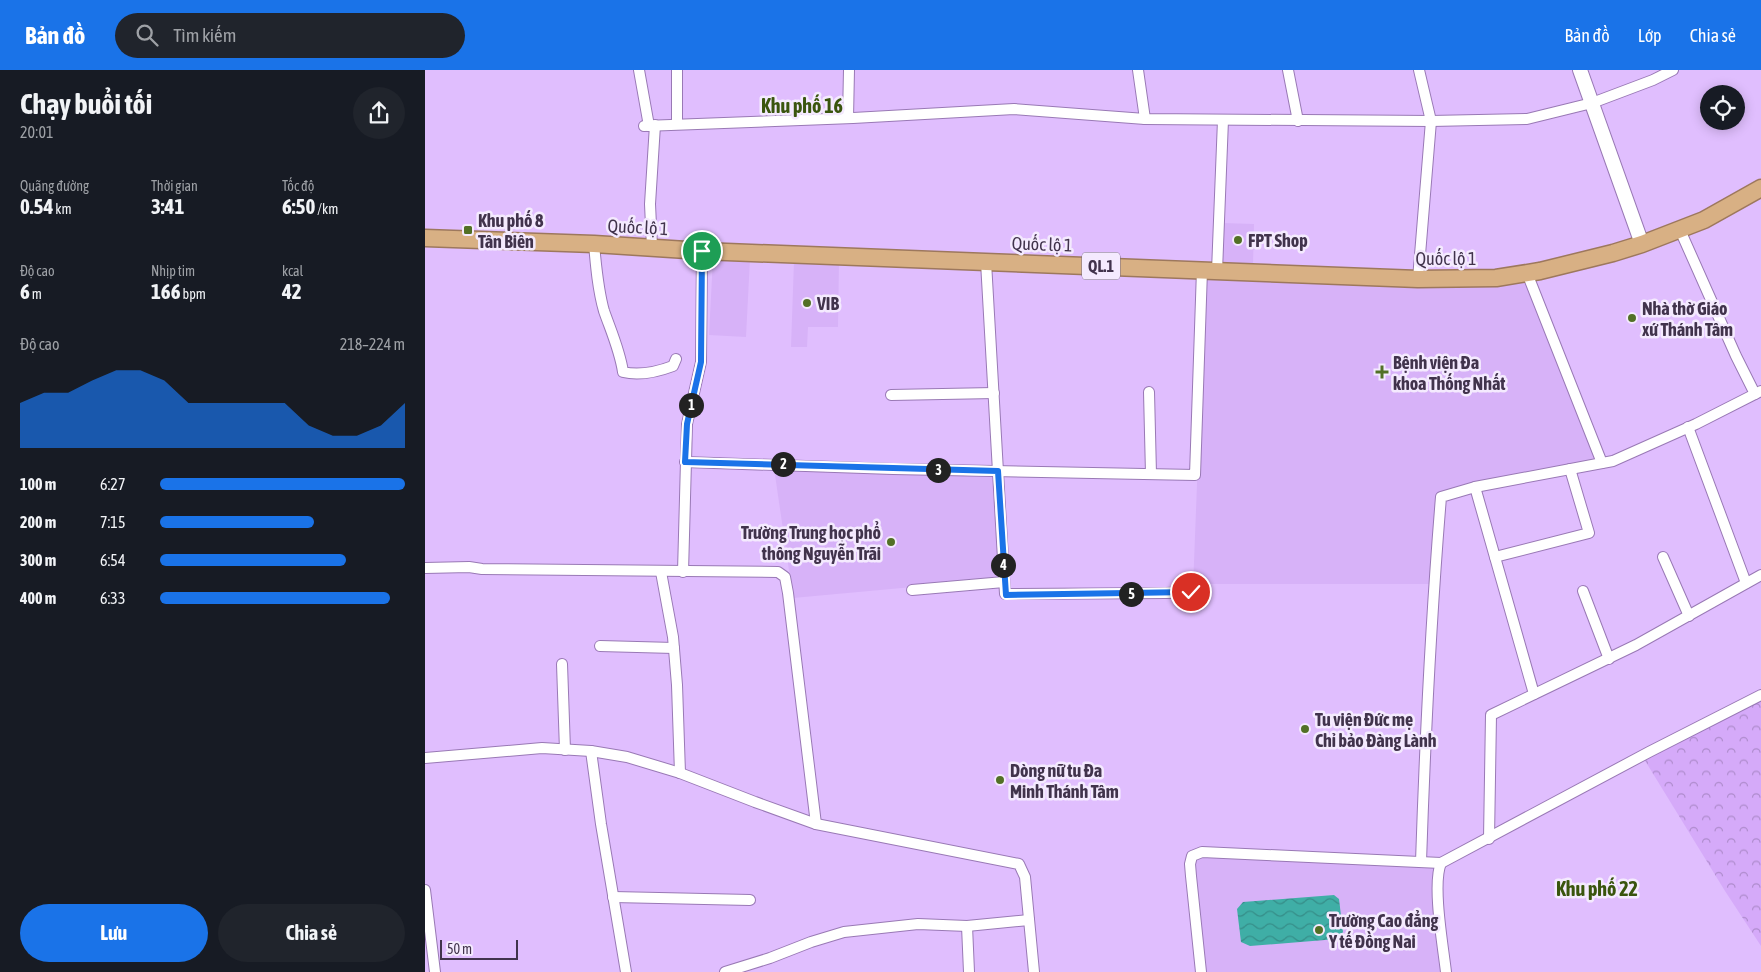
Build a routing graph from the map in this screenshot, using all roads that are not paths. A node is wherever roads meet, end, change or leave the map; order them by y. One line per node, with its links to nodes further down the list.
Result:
1 (639, 70): 16 (street)
2 (677, 70): 15 (street)
3 (849, 70): 10 (street)
4 (1138, 70): 11 (street)
5 (1288, 70): 13 (street)
6 (1419, 70): 14 (street)
7 (1580, 70): 9 (main road)
8 (1673, 70): 9 (street)
9 (1592, 103): 14 (street); 21 (main road)
10 (848, 118): 11 (street); 15 (street)
11 (1145, 119): 12 (street)
12 (1223, 120): 13 (street); 25 (street)
13 (1298, 121): 14 (street)
14 (1431, 122): 27 (street)
15 (677, 123): 16 (street)
16 (649, 126): 22 (street)
17 (1761, 188): 18 (highway, Quốc lộ 1 / QL.1)
18 (1680, 230): 21 (highway, Quốc lộ 1 / QL.1); 30 (street)
19 (425, 238): 20 (highway, Quốc lộ 1 / QL.1)
20 (594, 244): 22 (highway, Quốc lộ 1 / QL.1); 28 (street)
21 (1642, 244): 26 (highway, Quốc lộ 1 / QL.1)
22 (652, 248): 23 (highway, Quốc lộ 1 / QL.1)
23 (702, 251): 24 (highway, Quốc lộ 1 / QL.1); 34 (street)
24 (986, 262): 25 (highway, Quốc lộ 1 / QL.1); 31 (street)
25 (1209, 270): 27 (highway, Quốc lộ 1 / QL.1); 38 (street)
26 (1527, 273): 27 (highway, Quốc lộ 1 / QL.1); 35 (street)
27 (1418, 279)
28 (675, 359)
29 (1149, 392): 38 (street)
30 (1758, 392): 33 (street)
31 (994, 393): 32 (street); 37 (street)
32 (891, 396)
33 (1689, 427): 35 (street); 47 (street)
34 (685, 462): 37 (street); 44 (street)
35 (1602, 463): 36 (street)
36 (1570, 469): 39 (street); 40 (street)
37 (998, 471): 38 (street); 46 (street)
38 (1151, 474)
39 (1475, 486): 40 (street); 64 (street)
40 (1495, 557): 56 (street)
41 (1663, 557): 51 (street)
42 (425, 568): 43 (street)
43 (661, 572): 44 (street); 53 (street)
44 (683, 572): 62 (street)
45 (1761, 575): 47 (street)
46 (1004, 582): 48 (street); 50 (street)
47 (1746, 583): 51 (street)
48 (912, 590)
49 (1583, 591): 54 (street)
50 (1191, 592)
51 (1689, 616): 54 (street)
52 (600, 646): 53 (street)
53 (674, 648): 61 (street)
54 (1609, 659): 56 (street)
55 (562, 664): 58 (street)
56 (1534, 694): 63 (street)
57 (1761, 695): 63 (street)
58 (565, 750): 59 (street); 60 (street)
59 (591, 751): 61 (street); 67 (street)
60 (425, 758)
61 (680, 773): 62 (street)
62 (816, 824): 69 (street)
63 (1489, 838): 65 (street)
64 (1421, 862): 65 (street); 77 (street)
65 (1441, 863): 78 (street)
66 (425, 890): 70 (street)
67 (613, 897): 68 (street); 73 (street)
68 (750, 900)
69 (1029, 920): 71 (street); 76 (street)
70 (427, 923): 72 (street)
71 (967, 926): 74 (street); 75 (street)
72 (435, 972)
73 (625, 972)
74 (725, 972)
75 (969, 972)
76 (1034, 972)
77 (1201, 972)
78 (1446, 972)

